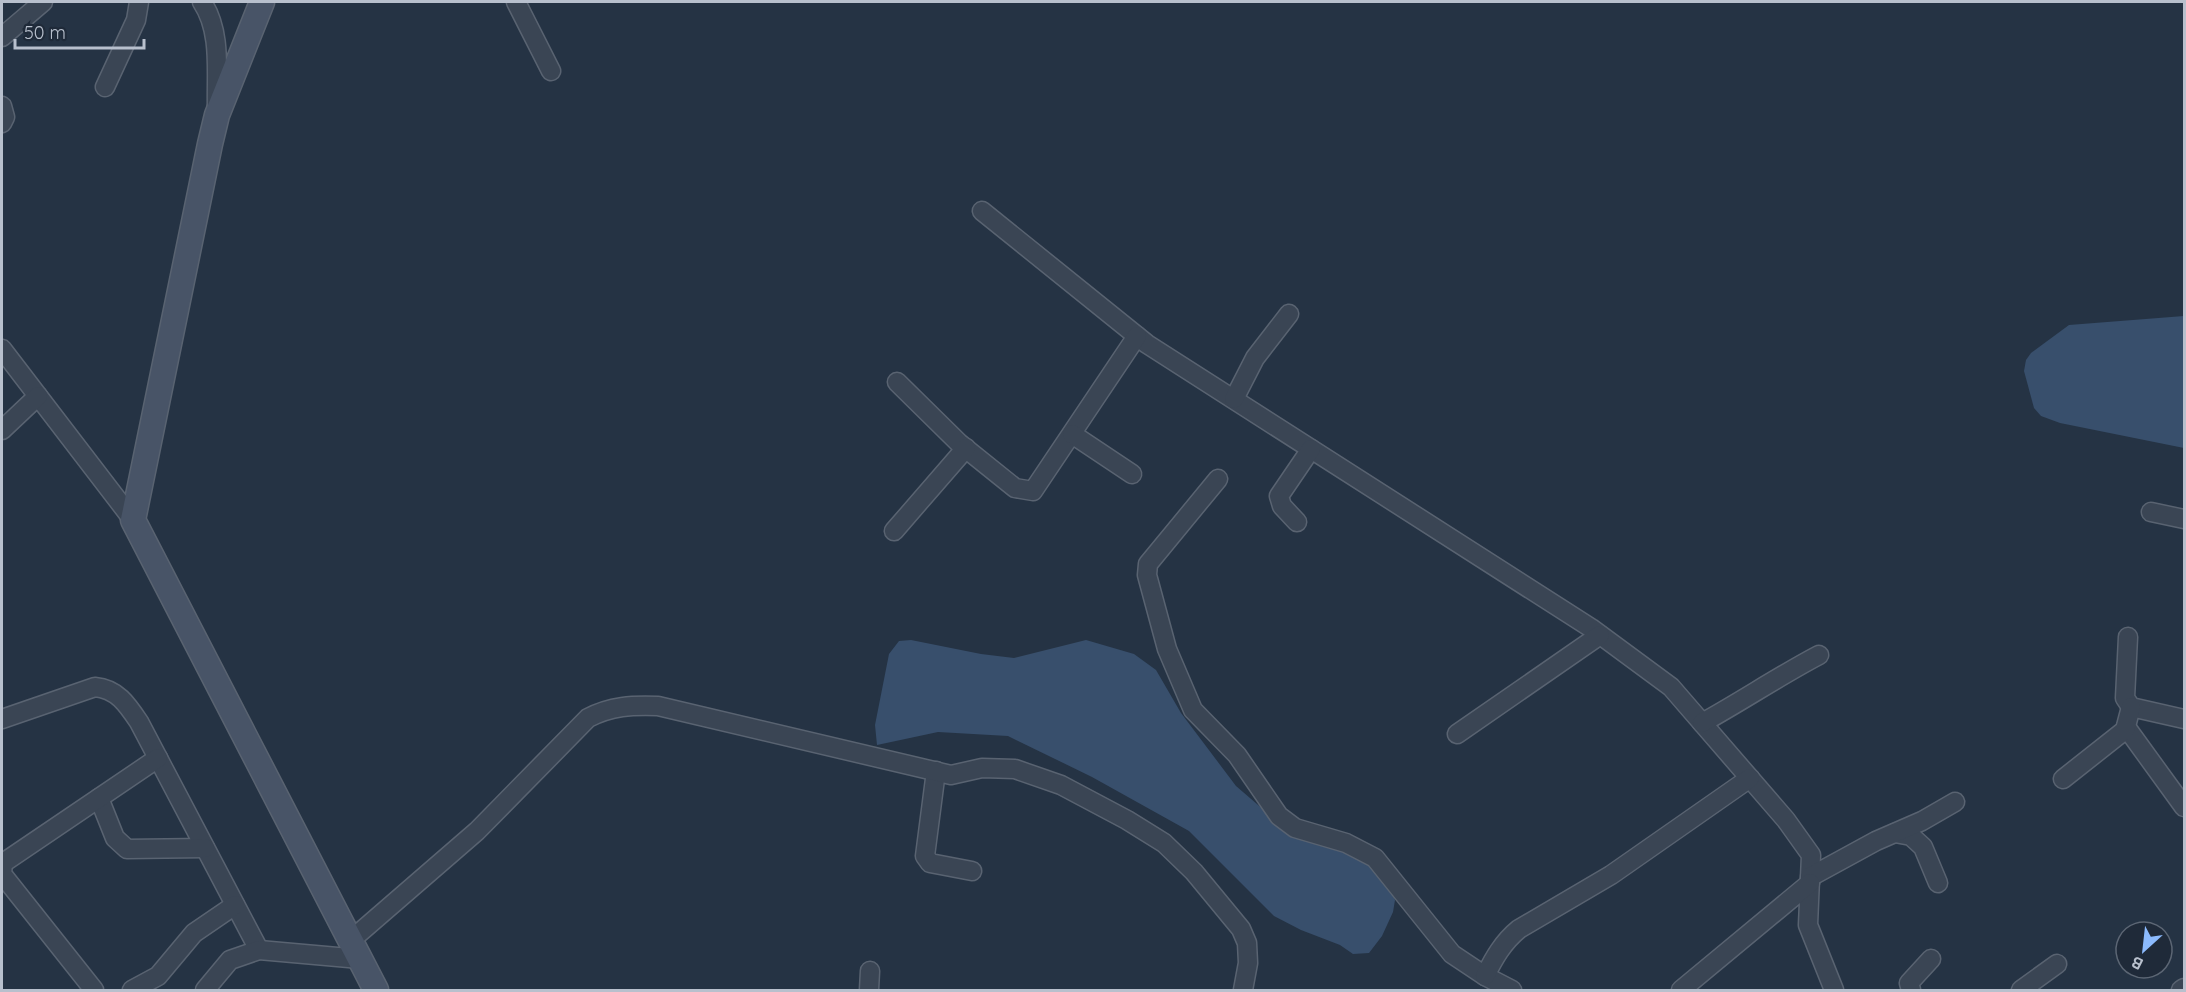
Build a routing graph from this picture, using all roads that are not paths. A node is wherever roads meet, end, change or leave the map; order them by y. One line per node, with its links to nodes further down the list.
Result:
1 (43, 2): 6 (street)
2 (139, 2): 8 (street)
3 (202, 2): 10 (street)
4 (262, 2): 10 (main road)
5 (516, 2): 7 (street)
6 (4, 28)
7 (551, 71)
8 (105, 87)
9 (2, 106): 11 (street)
10 (217, 116): 27 (main road)
11 (2, 123)
12 (982, 211): 14 (street)
13 (1289, 314): 18 (street)
14 (1137, 336): 18 (street); 20 (street)
15 (2, 349): 17 (street)
16 (897, 382): 21 (street)
17 (38, 396): 19 (street); 27 (street)
18 (1234, 399): 22 (street)
19 (2, 430)
20 (1072, 434): 21 (street); 23 (street)
21 (966, 448): 29 (street)
22 (1311, 449): 28 (street); 30 (street)
23 (1132, 474)
24 (1218, 479): 57 (street)
25 (2151, 512): 26 (street)
26 (2184, 519)
27 (133, 520): 53 (main road)
28 (1297, 522)
29 (894, 531)
30 (1600, 635): 36 (street); 38 (street)
31 (2128, 637): 33 (street)
32 (1819, 655): 36 (street)
33 (2131, 707): 35 (street); 37 (street)
34 (2, 718): 39 (street)
35 (2184, 719)
36 (1702, 723): 41 (street)
37 (2126, 727): 42 (street); 45 (street)
38 (1457, 734)
39 (158, 758): 43 (street); 47 (street)
40 (936, 771): 48 (street); 53 (street); 64 (street)
41 (1750, 778): 49 (street); 57 (street)
42 (2063, 779)
43 (99, 798): 47 (street); 59 (street)
44 (1955, 802): 46 (street)
45 (2184, 807)
46 (1895, 833): 49 (street); 50 (street)
47 (205, 848): 51 (street)
48 (972, 871)
49 (1810, 880): 66 (street); 67 (street)
50 (1938, 883)
51 (235, 905): 52 (street); 60 (street)
52 (258, 950): 53 (street); 58 (street)
53 (355, 950): 62 (main road)
54 (1931, 959): 68 (street)
55 (2057, 964): 69 (street)
56 (870, 971): 63 (street)
57 (1485, 976): 65 (street)
58 (219, 982): 61 (street)
59 (94, 990)
60 (132, 990)
61 (205, 990)
62 (376, 990)
63 (869, 990)
64 (1243, 990)
65 (1512, 990)
66 (1681, 990)
67 (1834, 990)
68 (1911, 990)
69 (2021, 990)

